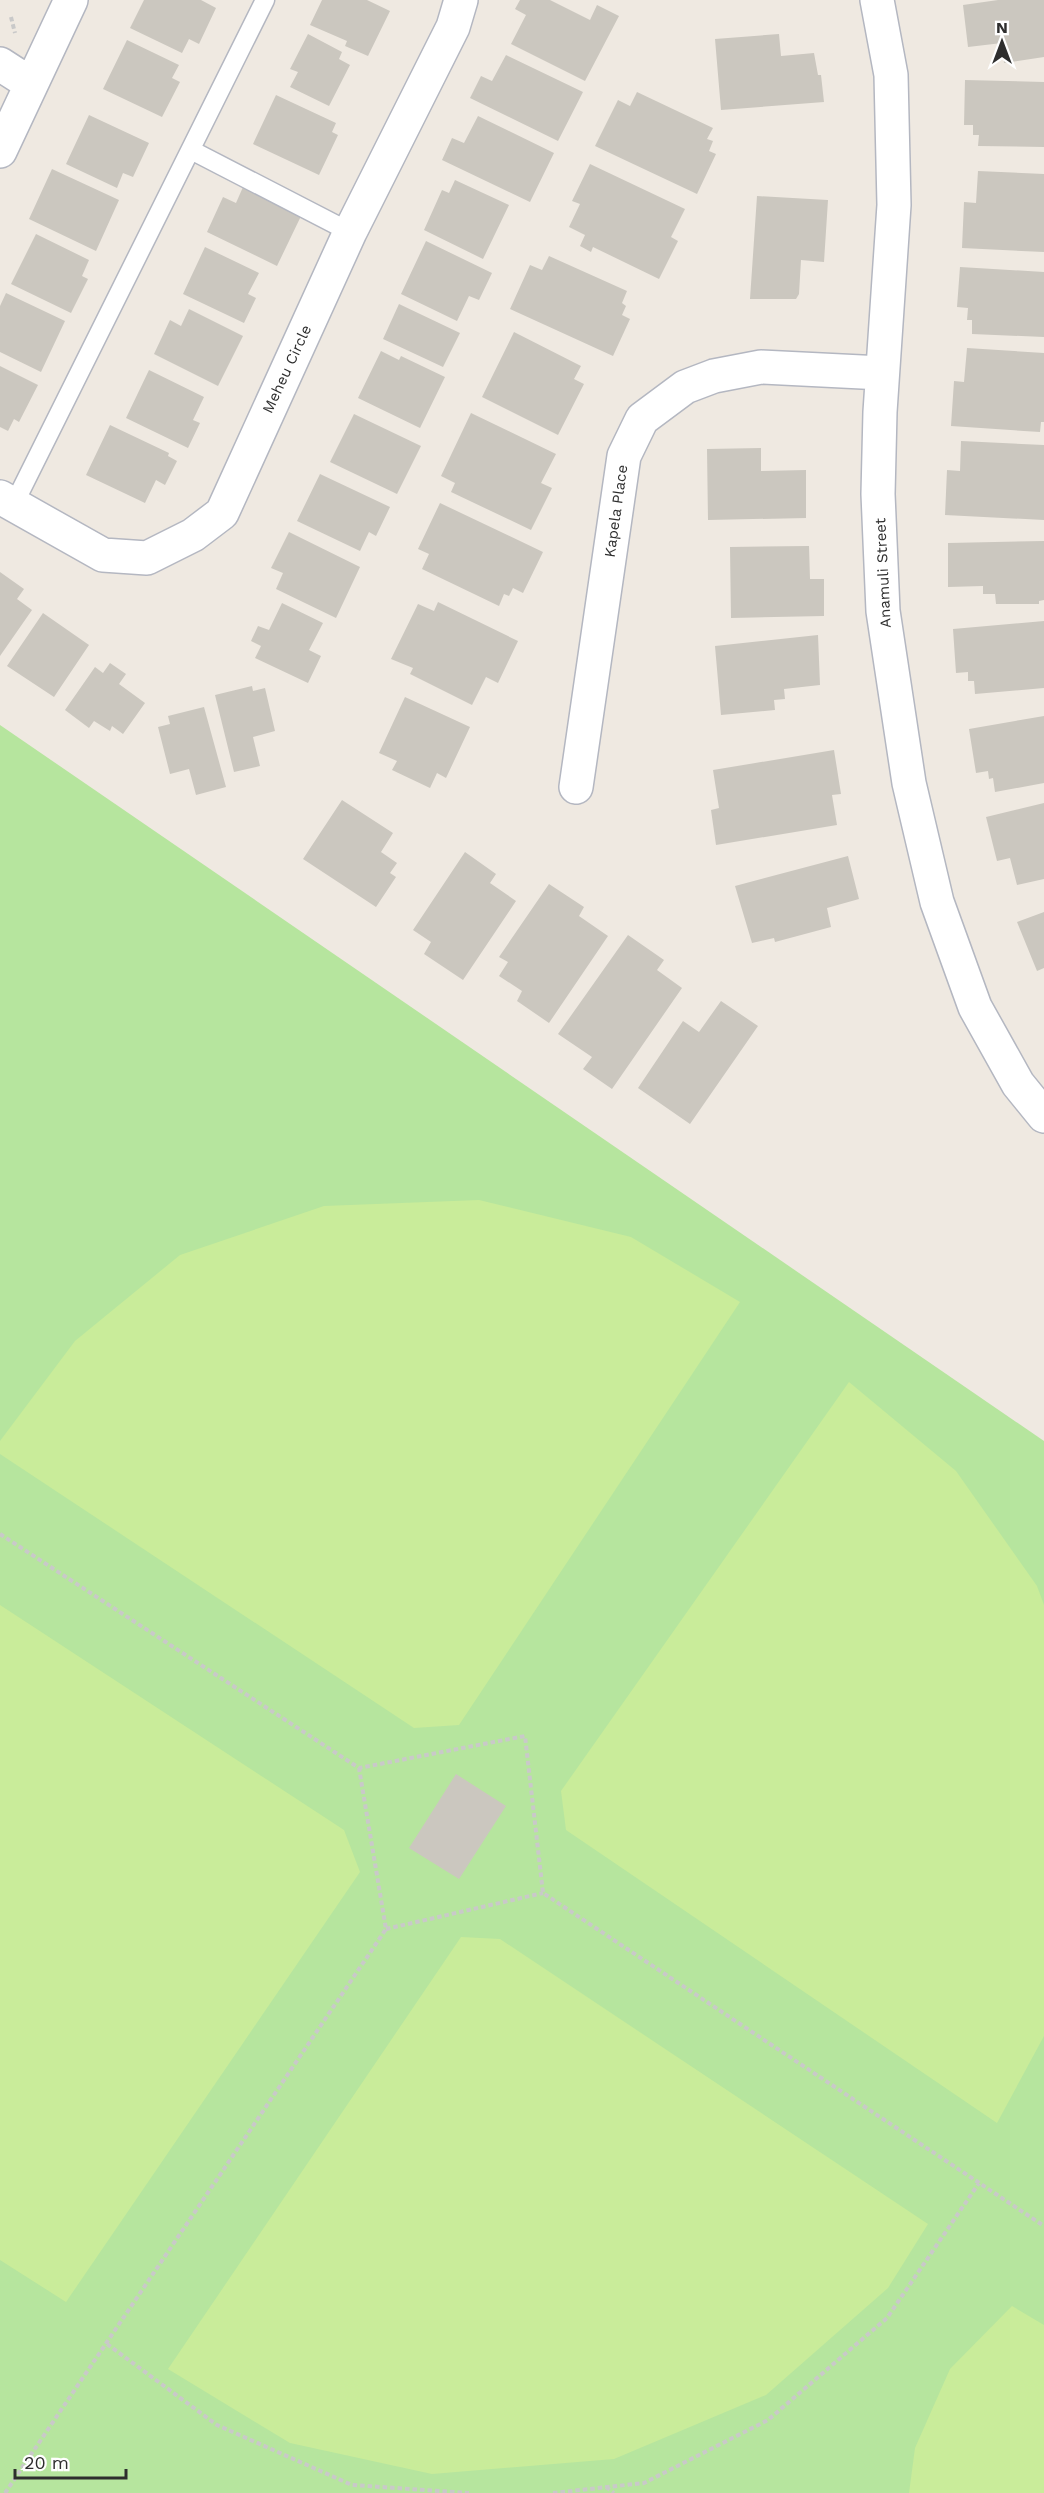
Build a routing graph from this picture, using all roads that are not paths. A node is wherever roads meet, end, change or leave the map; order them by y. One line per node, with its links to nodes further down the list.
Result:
1 (71, 0): 6 (street)
2 (265, 0): 8 (lane)
3 (461, 0): 9 (street, Meheu Circle)
4 (877, 0): 10 (street, Anamuli Street)
5 (8, 50): 6 (street)
6 (31, 84): 7 (street)
7 (0, 150)
8 (190, 150): 9 (lane); 11 (lane)
9 (350, 232): 11 (street, Meheu Circle)
10 (882, 373): 12 (street, Kapela Place); 13 (street, Anamuli Street)
11 (7, 501)
12 (576, 787)
13 (1044, 1116)

